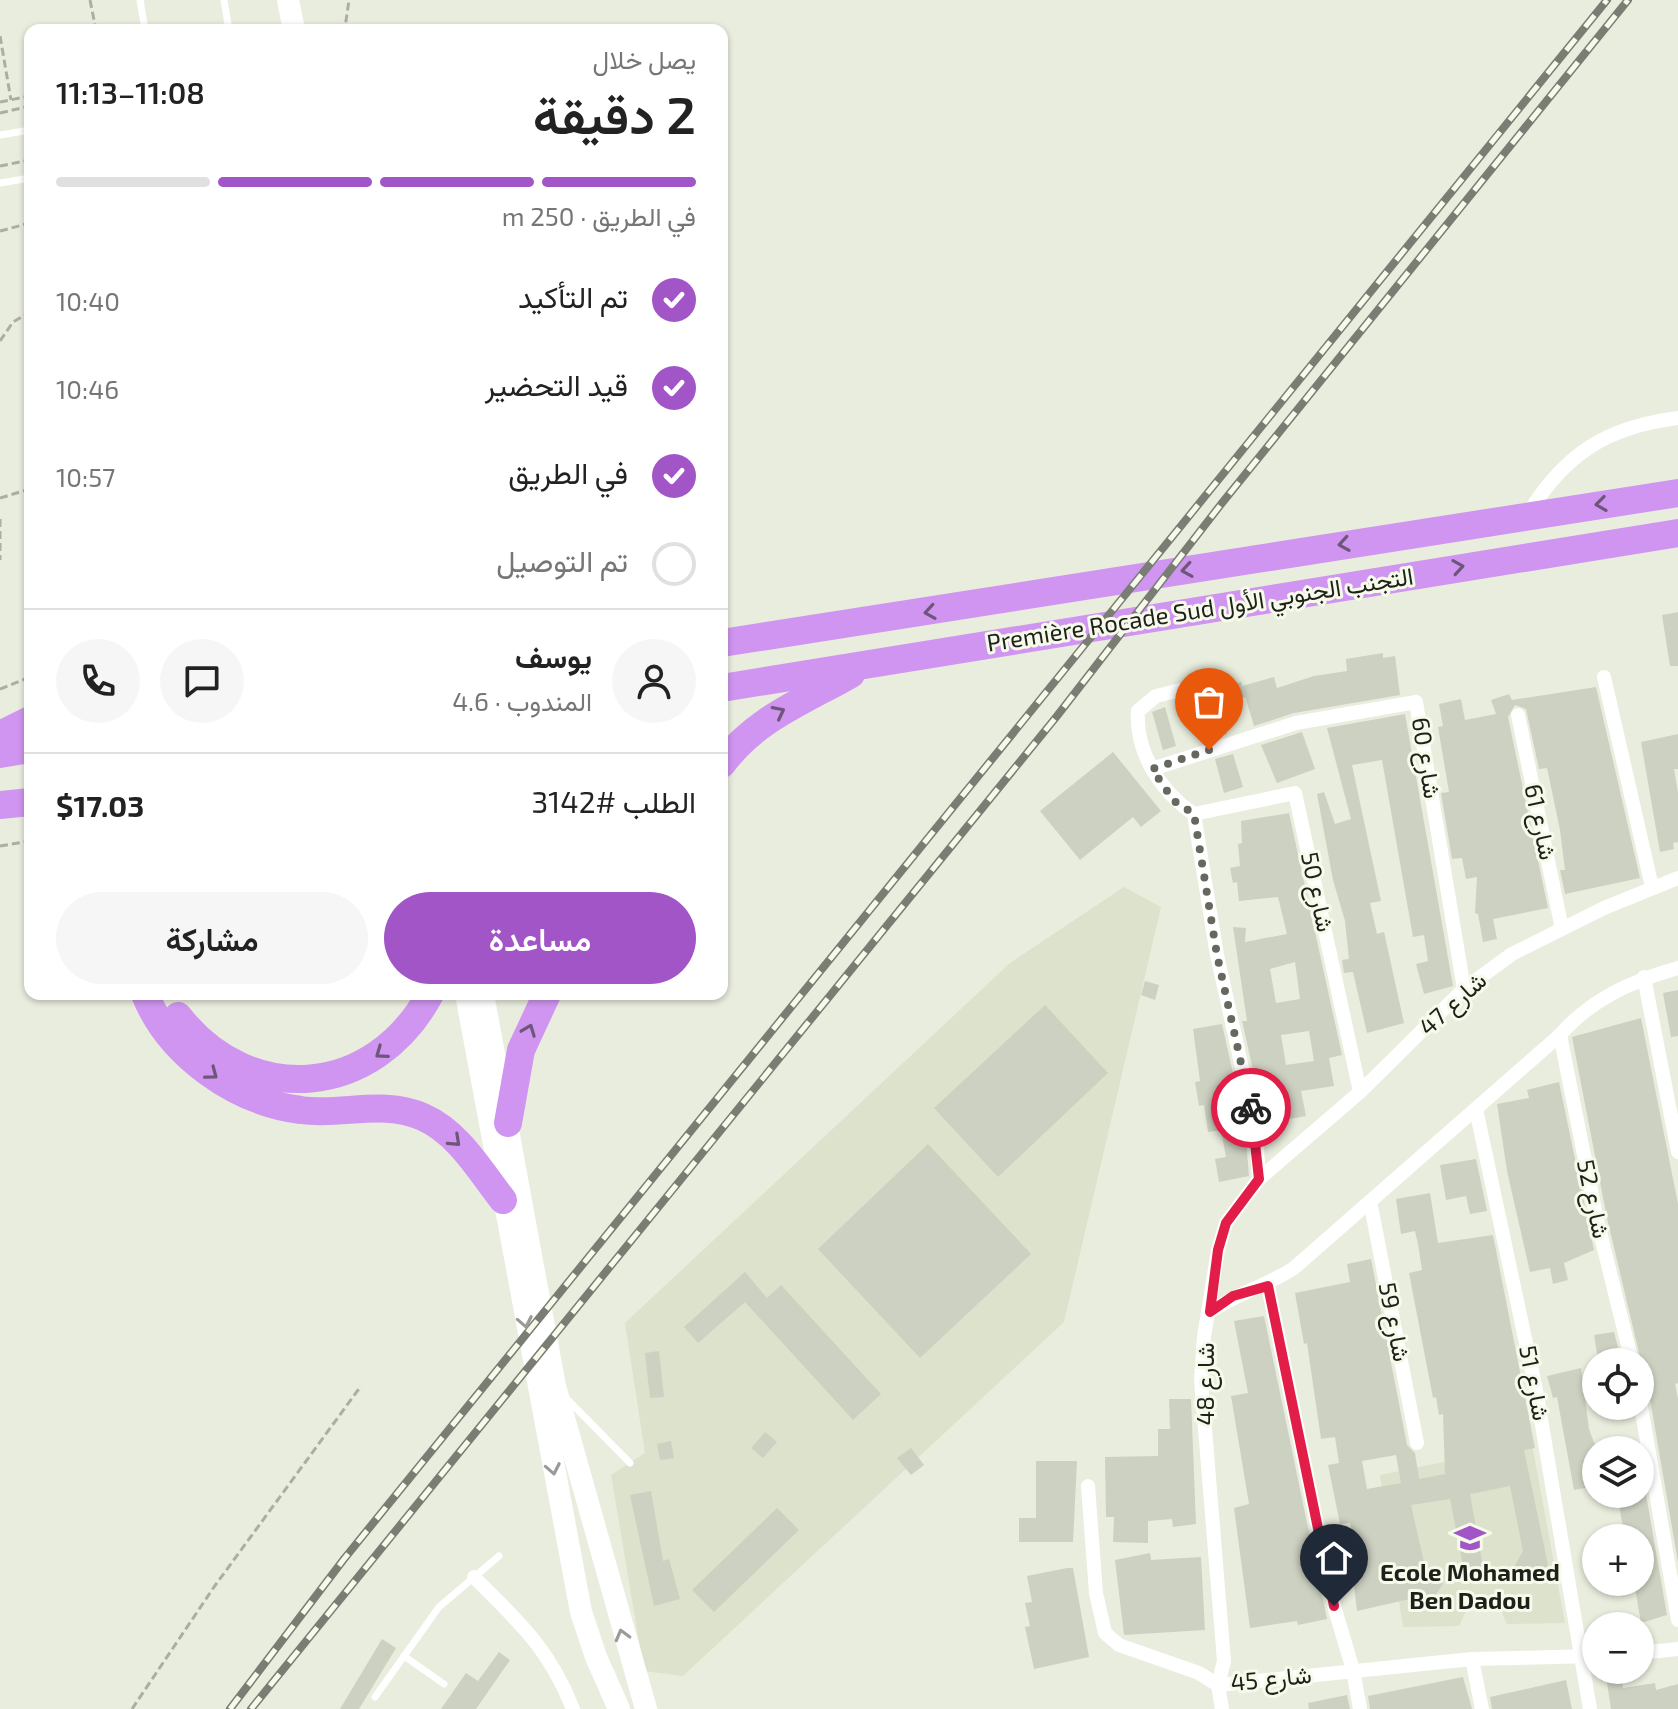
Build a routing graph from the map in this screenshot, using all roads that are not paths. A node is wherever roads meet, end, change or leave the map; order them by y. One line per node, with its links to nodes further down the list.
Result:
1 (140, 0): 5 (lane)
2 (224, 0): 6 (lane)
3 (288, 0): 7 (main road)
4 (303, 0): 8 (main road)
5 (144, 24)
6 (228, 24)
7 (293, 24)
8 (308, 24)
9 (24, 131): 10 (lane)
10 (0, 135)
11 (24, 179): 12 (lane)
12 (0, 183)
13 (1678, 418): 15 (street)
14 (1678, 493): 15 (highway, Première Rocade Sud التجنب الجنوبي الأول, one-way to 15)
15 (1527, 515): 17 (highway, Première Rocade Sud التجنب الجنوبي الأول, one-way to 17)
16 (1678, 533): 20 (highway, Première Rocade Sud التجنب الجنوبي الأول, one-way to 16)
17 (884, 619): 18 (highway); 19 (highway, Première Rocade Sud التجنب الجنوبي الأول)
18 (728, 624)
19 (728, 642)
20 (866, 665): 23 (highway, Première Rocade Sud التجنب الجنوبي الأول); 29 (highway, one-way to 20)
21 (1604, 677): 35 (street)
22 (1201, 685): 30 (street)
23 (728, 687)
24 (1518, 715): 36 (street, شارع 61)
25 (24, 723): 26 (highway)
26 (0, 735)
27 (24, 750): 28 (highway)
28 (0, 754)
29 (728, 756)
30 (1152, 769): 33 (street); 39 (street, شارع 60)
31 (24, 803): 32 (highway)
32 (0, 805)
33 (1194, 814): 47 (street, شارع 50); 51 (street)
34 (1678, 878): 35 (street, شارع 47)
35 (1652, 887): 36 (street, شارع 47)
36 (1562, 929): 39 (street, شارع 47)
37 (1678, 968): 38 (street)
38 (1644, 977): 46 (street); 50 (street)
39 (1464, 989): 47 (street, شارع 47)
40 (148, 1000): 52 (highway, one-way to 52)
41 (168, 1000): 42 (highway, one-way to 41)
42 (426, 1000)
43 (467, 1000): 52 (main road)
44 (484, 1000): 49 (main road)
45 (544, 1000): 49 (highway, one-way to 45)
46 (1560, 1035): 48 (street); 57 (street, شارع 52)
47 (1360, 1092): 51 (street, شارع 47)
48 (1476, 1109): 53 (street); 69 (street, شارع 51)
49 (508, 1123): 54 (main road)
50 (1678, 1152)
51 (1259, 1179): 56 (street, شارع 48)
52 (503, 1200): 54 (main road)
53 (1370, 1201): 55 (street); 60 (street, شارع 59)
54 (520, 1249): 58 (main road)
55 (1268, 1286): 56 (street); 72 (street)
56 (1210, 1312): 74 (street, شارع 48)
57 (1629, 1348)
58 (547, 1389): 61 (lane); 77 (main road, one-way to 77); 78 (main road, one-way to 58)
59 (1643, 1420): 65 (street)
60 (1417, 1443)
61 (630, 1463)
62 (1088, 1486): 74 (street, شارع 45)
63 (499, 1556): 64 (lane)
64 (474, 1577): 68 (lane); 76 (street)
65 (1678, 1620)
66 (1678, 1649): 67 (street)
67 (1654, 1652)
68 (404, 1656): 73 (lane); 75 (lane)
69 (1579, 1658): 70 (street, شارع 45); 71 (street, شارع 45); 82 (street, شارع 51)
70 (1582, 1658)
71 (1472, 1659): 72 (street, شارع 45); 81 (street)
72 (1353, 1670): 74 (street, شارع 45); 80 (street)
73 (444, 1684)
74 (1218, 1685): 79 (street, شارع 48)
75 (375, 1697)
76 (573, 1709)
77 (619, 1709)
78 (646, 1709)
79 (1222, 1709)
80 (1360, 1709)
81 (1482, 1709)
82 (1590, 1709)

